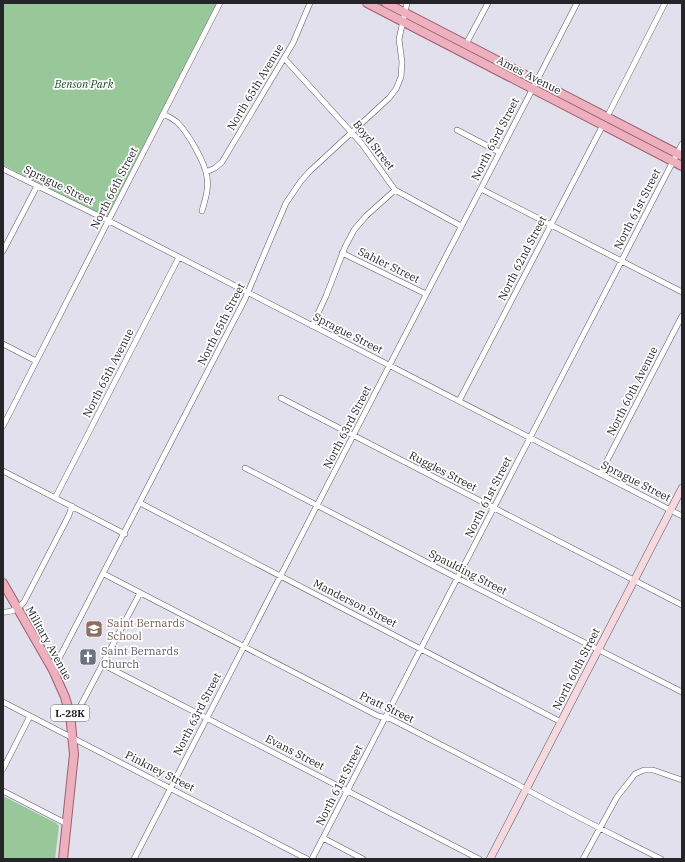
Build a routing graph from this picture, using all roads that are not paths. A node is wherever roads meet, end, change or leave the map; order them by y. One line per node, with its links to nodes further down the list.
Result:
1 (220, 3): 15 (street, North 66th Street)
2 (310, 3): 12 (street, North 65th Avenue)
3 (367, 3): 10 (main road, Ames Avenue)
4 (386, 3): 9 (main road, Ames Avenue)
5 (407, 3): 9 (street, North 65th Street)
6 (488, 3): 11 (street)
7 (577, 3): 13 (street, North 63rd Street)
8 (665, 3): 16 (street)
9 (405, 12): 10 (street, North 65th Street); 11 (main road, Ames Avenue)
10 (404, 22): 14 (main road, Ames Avenue); 19 (street, North 65th Street)
11 (466, 44): 13 (main road, Ames Avenue)
12 (284, 58): 19 (street, Boyd Street); 25 (street, North 65th Avenue)
13 (537, 80): 14 (street, North 63rd Street); 16 (main road, Ames Avenue)
14 (532, 89): 17 (main road, Ames Avenue); 21 (street, North 63rd Street)
15 (163, 114): 25 (street); 30 (street, North 66th Street)
16 (607, 117): 22 (main road, Ames Avenue)
17 (603, 125): 22 (main road, Ames Avenue); 31 (street, North 62nd Street)
18 (457, 130): 21 (street)
19 (352, 132): 28 (street, Boyd Street); 38 (street, North 65th Street)
20 (682, 144): 22 (street, North 61st Street)
21 (499, 152): 27 (street, North 63rd Street)
22 (677, 157): 23 (main road, Ames Avenue); 36 (street, North 61st Street)
23 (682, 166)
24 (3, 169): 26 (street, Sprague Street)
25 (206, 172): 29 (street)
26 (36, 186): 30 (street, Sprague Street); 33 (street)
27 (481, 189): 31 (street); 32 (street, North 63rd Street)
28 (395, 190): 32 (street, Boyd Street); 34 (street)
29 (202, 211)
30 (109, 221): 35 (street, Sprague Street); 43 (street, North 66th Street)
31 (551, 225): 36 (street); 46 (street, North 62nd Street)
32 (462, 226): 39 (street, North 63rd Street)
33 (3, 252)
34 (342, 253): 39 (street, Sahler Street); 41 (street)
35 (179, 257): 38 (street, Sprague Street); 54 (street, North 65th Avenue)
36 (621, 261): 37 (street); 49 (street, North 61st Street)
37 (682, 292)
38 (248, 293): 41 (street, Sprague Street); 55 (street, North 65th Street)
39 (426, 294): 44 (street, North 63rd Street)
40 (682, 316): 52 (street, North 60th Avenue)
41 (312, 326): 44 (street, Sprague Street)
42 (3, 344): 43 (street)
43 (36, 361): 47 (street, North 66th Street)
44 (389, 365): 46 (street, Sprague Street); 48 (street, North 63rd Street)
45 (281, 398): 48 (street, Ruggles Street)
46 (459, 401): 49 (street, Sprague Street)
47 (3, 426)
48 (353, 436): 57 (street, North 63rd Street); 58 (street, Ruggles Street)
49 (530, 438): 52 (street, Sprague Street); 58 (street, North 61st Street)
50 (245, 468): 57 (street, Spaulding Street)
51 (3, 471): 54 (street)
52 (600, 474): 59 (street, Sprague Street)
53 (682, 488): 59 (main road, North 60th Street)
54 (55, 498): 56 (street)
55 (140, 503): 61 (street, North 65th Street); 63 (street, Manderson Street)
56 (72, 506): 61 (street); 69 (street)
57 (317, 506): 63 (street, North 63rd Street); 64 (street, Spaulding Street)
58 (494, 508): 64 (street, North 61st Street); 65 (street, Ruggles Street)
59 (671, 510): 60 (street, Sprague Street); 65 (main road, North 60th Street)
60 (682, 516)
61 (125, 534): 62 (street, North 65th Street)
62 (104, 574): 67 (street, Pratt Street); 75 (street, North 65th Street)
63 (281, 576): 71 (street, North 63rd Street); 72 (street, Manderson Street)
64 (457, 578): 72 (street, North 61st Street); 73 (street, Spaulding Street)
65 (634, 581): 68 (street, Ruggles Street); 73 (main road, North 60th Street)
66 (3, 583): 69 (main road, Military Avenue / L-28K)
67 (140, 592): 71 (street, Pratt Street); 74 (street)
68 (682, 605)
69 (18, 609): 70 (street); 75 (main road, Military Avenue / L-28K)
70 (3, 612)
71 (244, 646): 79 (street, North 63rd Street); 80 (street, Pratt Street)
72 (421, 648): 80 (street, North 61st Street); 81 (street, Manderson Street)
73 (598, 650): 76 (street, Spaulding Street); 81 (main road, North 60th Street)
74 (102, 664): 79 (street, Evans Street); 82 (street)
75 (53, 670): 82 (main road, Military Avenue / L-28K)
76 (682, 692)
77 (3, 702): 78 (street, Pinkney Street)
78 (30, 716): 83 (street, Pinkney Street); 84 (street)
79 (207, 718): 86 (street, North 63rd Street); 89 (street, Evans Street)
80 (385, 718): 87 (street, Pratt Street); 89 (street, North 61st Street)
81 (561, 722): 87 (main road, North 60th Street)
82 (72, 723): 83 (main road, Military Avenue / L-28K)
83 (73, 738): 86 (street, Pinkney Street); 90 (main road, Military Avenue / L-28K)
84 (3, 769)
85 (682, 780): 91 (street)
86 (170, 788): 94 (street, North 63rd Street); 95 (street, Pinkney Street)
87 (526, 790): 91 (street, Pratt Street); 99 (main road, North 60th Street)
88 (3, 791): 90 (street)
89 (347, 791): 92 (street, North 61st Street); 98 (street, Evans Street)
90 (67, 824): 93 (main road, Military Avenue / L-28K)
91 (599, 828): 100 (street); 101 (street, Pratt Street)
92 (323, 838): 96 (street, North 61st Street); 97 (street)
93 (63, 859)
94 (134, 859)
95 (307, 859)
96 (312, 859)
97 (363, 859)
98 (479, 859)
99 (490, 859)
100 (583, 859)
101 (661, 859)

